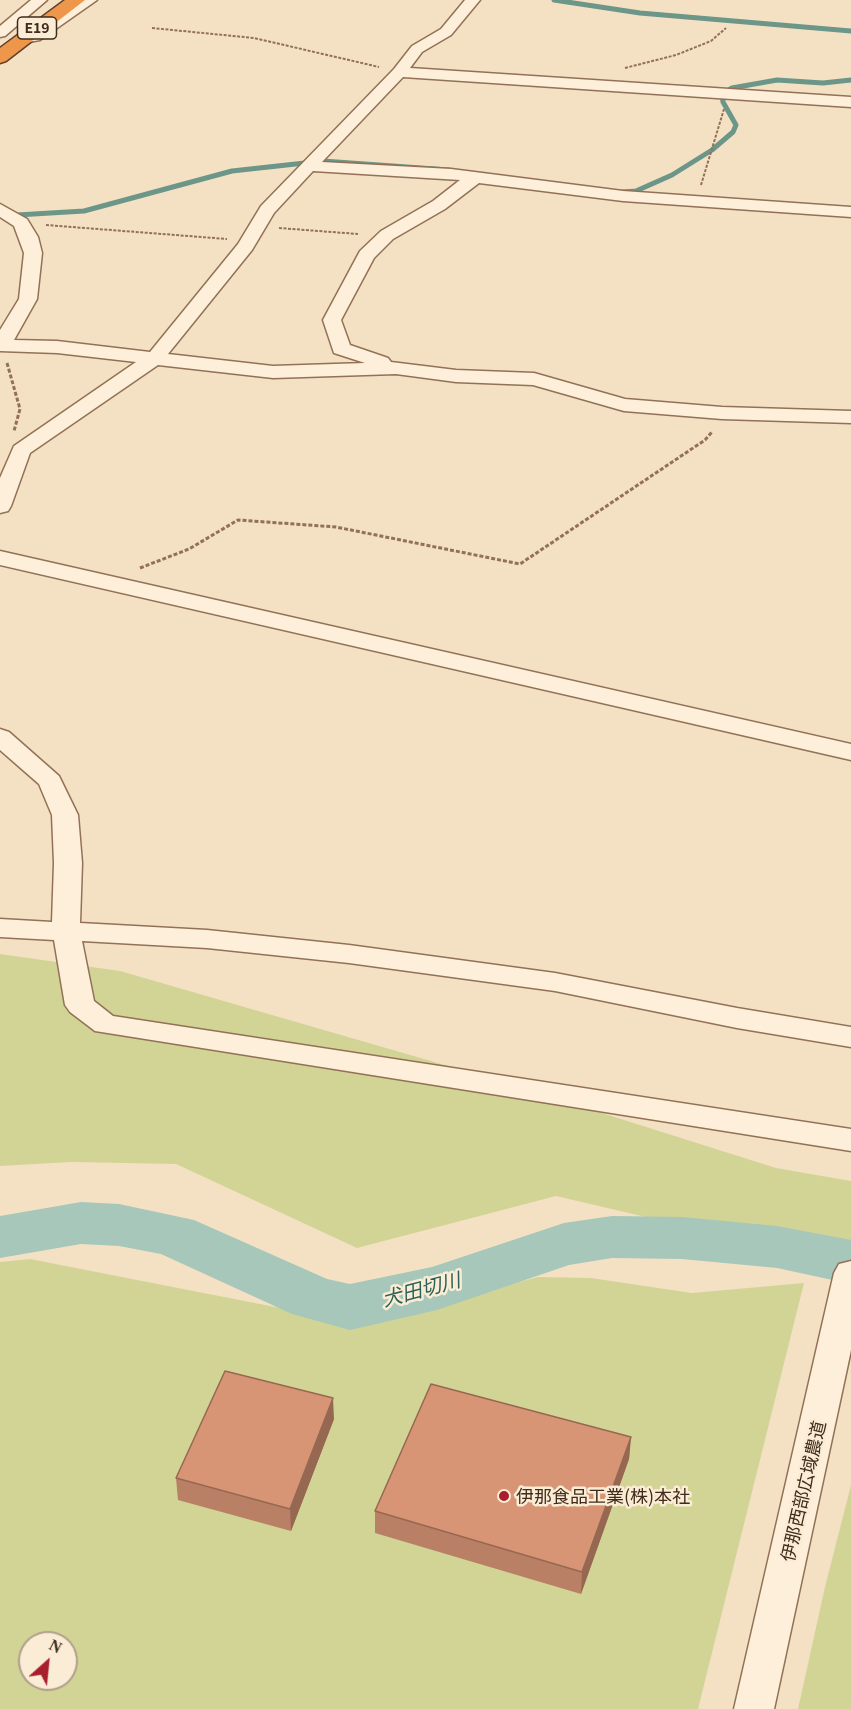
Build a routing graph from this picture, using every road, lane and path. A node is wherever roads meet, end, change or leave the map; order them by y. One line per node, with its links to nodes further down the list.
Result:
1 (19, 0): 7 (street)
2 (39, 0): 10 (street)
3 (54, 0): 11 (highway, E19)
4 (76, 0): 12 (highway, E19)
5 (90, 0): 12 (street)
6 (473, 0): 14 (street)
7 (0, 14)
8 (152, 28): 14 (path)
9 (726, 28): 15 (path)
10 (0, 33)
11 (0, 39)
12 (23, 39): 13 (highway, E19)
13 (0, 57)
14 (399, 72): 15 (street); 18 (street)
15 (599, 86): 16 (street)
16 (729, 94): 17 (street); 20 (path)
17 (851, 102)
18 (309, 166): 19 (street); 24 (street)
19 (474, 178): 20 (street); 25 (street)
20 (696, 201): 22 (street)
21 (0, 209): 23 (street)
22 (851, 212)
23 (21, 224): 24 (path); 26 (street)
24 (253, 234): 25 (path); 27 (street)
25 (387, 236): 28 (street)
26 (1, 345): 27 (street); 31 (path)
27 (155, 358): 28 (street); 31 (street)
28 (396, 368): 29 (street)
29 (729, 414): 30 (street); 34 (path)
30 (851, 417)
31 (20, 453): 32 (street)
32 (0, 506)
33 (0, 558): 34 (street)
34 (105, 582): 36 (street)
35 (0, 737): 38 (street)
36 (851, 752)
37 (0, 928): 38 (street)
38 (66, 930): 39 (street); 40 (street)
39 (851, 1037)
40 (851, 1140)
41 (851, 1274): 42 (street, 伊那西部広域農道)
42 (754, 1709)

